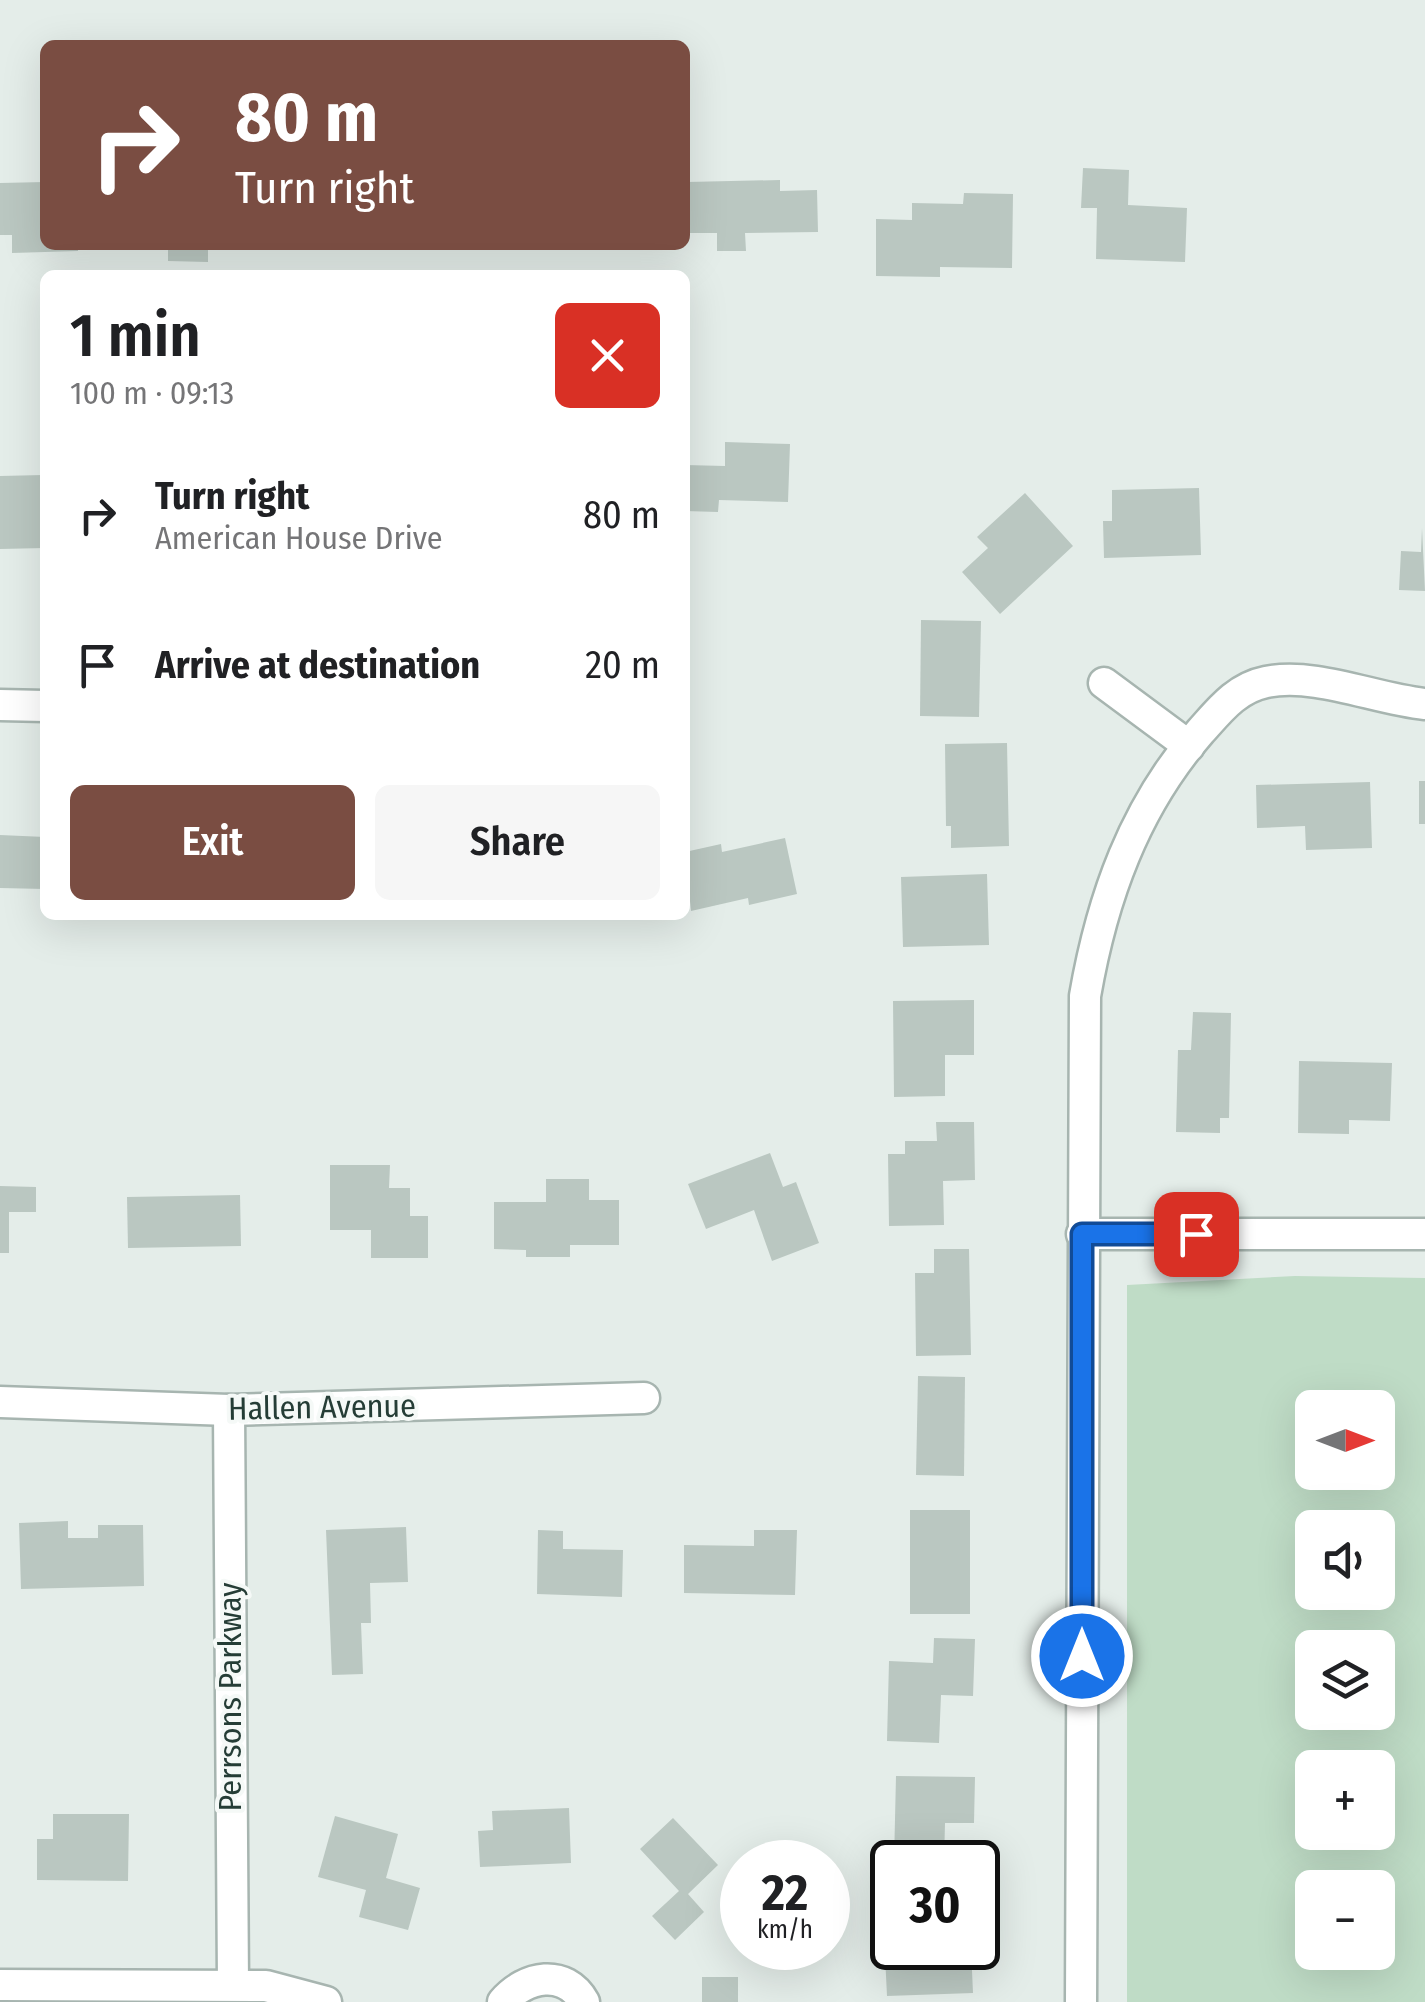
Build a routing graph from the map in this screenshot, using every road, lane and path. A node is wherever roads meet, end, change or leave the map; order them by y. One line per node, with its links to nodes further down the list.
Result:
1 (1104, 683): 5 (street)
2 (1425, 704): 5 (street)
3 (0, 705): 4 (street)
4 (40, 706)
5 (1188, 746): 6 (street)
6 (1082, 1234): 7 (street); 16 (street)
7 (1425, 1234)
8 (644, 1398): 10 (street, Hallen Avenue)
9 (0, 1402): 10 (street, Hallen Avenue)
10 (228, 1410): 11 (street, Perrsons Parkway)
11 (232, 1984): 12 (street); 13 (street)
12 (0, 1985)
13 (326, 2002)
14 (502, 2002): 15 (street)
15 (584, 2002)
16 (1081, 2002)

